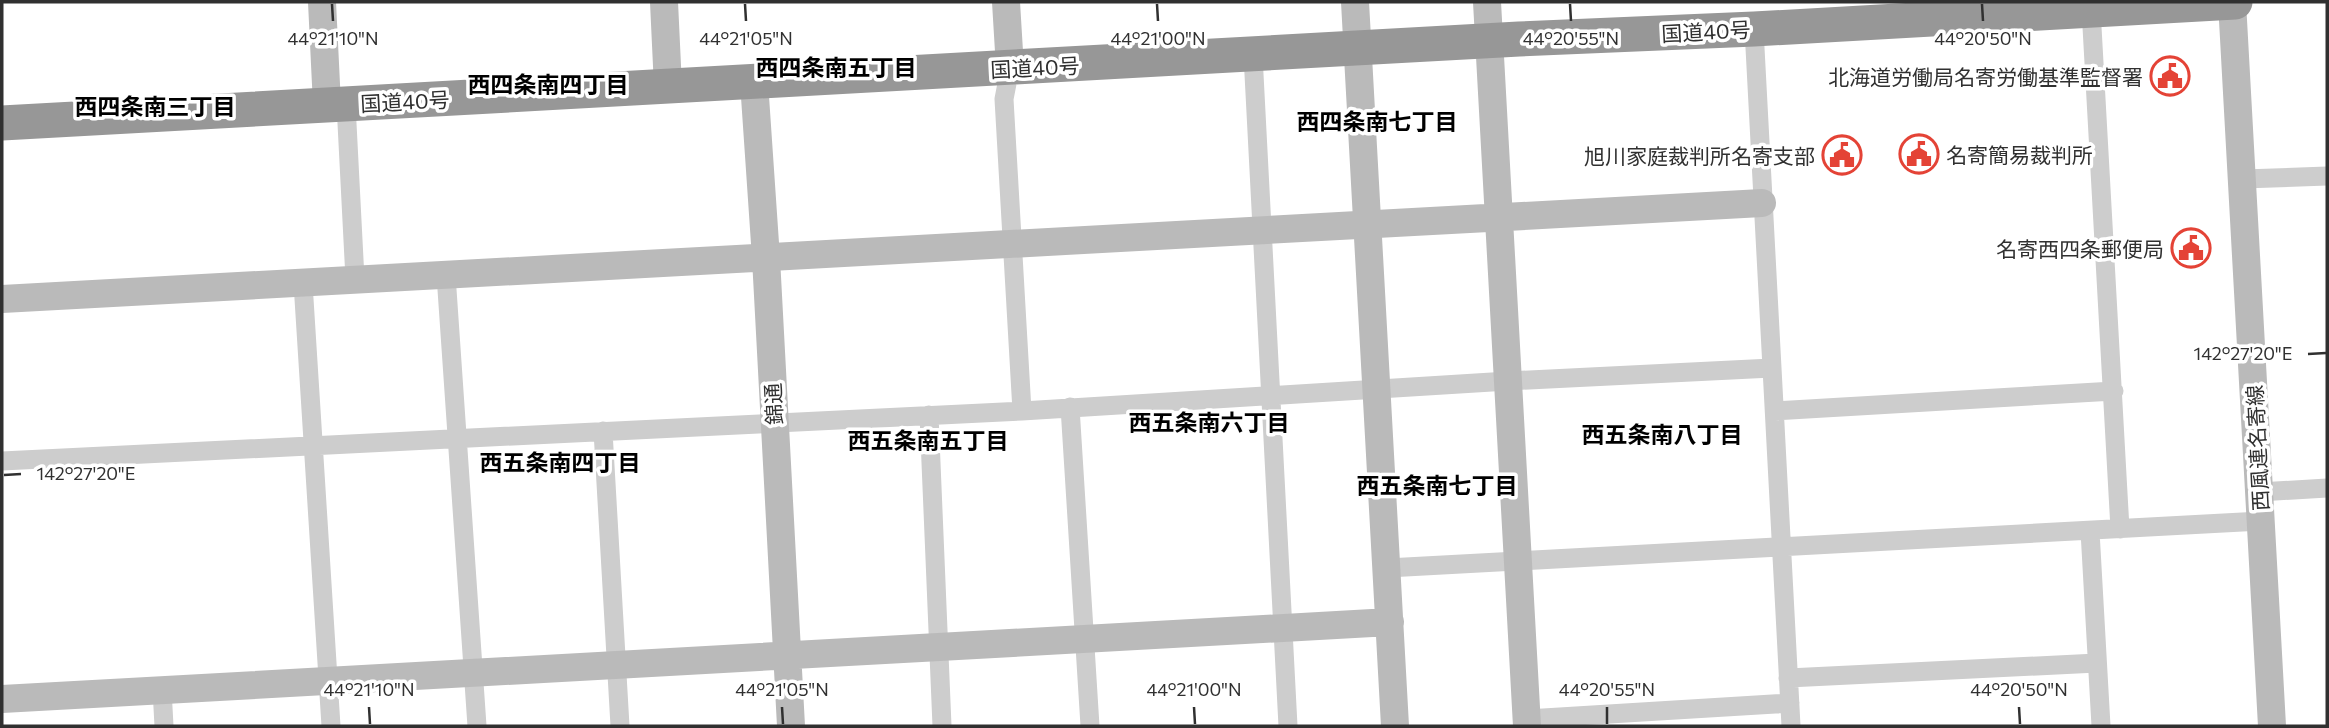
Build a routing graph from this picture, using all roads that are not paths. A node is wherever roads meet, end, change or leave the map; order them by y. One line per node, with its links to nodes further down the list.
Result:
1 (322, 2): 16 (street)
2 (664, 2): 15 (street)
3 (1006, 2): 13 (street)
4 (1356, 2): 11 (street)
5 (1487, 2): 10 (street)
6 (2233, 2): 7 (highway, 国道40号); 19 (street, 西風連名寄線)
7 (2091, 9): 8 (highway, 国道40号); 34 (street)
8 (1875, 11): 9 (highway, 国道40号)
9 (1754, 29): 10 (highway, 国道40号); 20 (street)
10 (1490, 41): 11 (highway, 国道40号); 21 (street)
11 (1359, 48): 12 (highway, 国道40号); 22 (street)
12 (1253, 55): 13 (highway, 国道40号); 23 (street)
13 (1010, 68): 14 (highway, 国道40号); 24 (street)
14 (754, 82): 15 (highway, 国道40号); 25 (street, 錦通)
15 (668, 87): 16 (highway, 国道40号)
16 (337, 105): 17 (highway, 国道40号); 27 (street)
17 (2, 123)
18 (2327, 176): 19 (street)
19 (2243, 180): 46 (street, 西風連名寄線)
20 (1762, 203): 21 (street); 31 (street)
21 (1499, 217): 22 (street); 32 (street)
22 (1368, 225): 23 (street); 33 (street)
23 (1261, 231): 24 (street); 35 (street)
24 (1012, 245): 25 (street); 37 (street)
25 (766, 258): 26 (street); 40 (street, 錦通)
26 (446, 275): 27 (street); 42 (street)
27 (355, 279): 28 (street)
28 (303, 283): 30 (street); 43 (street)
29 (2, 287): 30 (street)
30 (2, 299)
31 (1772, 368): 32 (street); 38 (street)
32 (1508, 382): 33 (street); 51 (street)
33 (1377, 389): 35 (street); 52 (street)
34 (2114, 391): 38 (street); 48 (street)
35 (1270, 395): 36 (street); 54 (street)
36 (1070, 407): 37 (street); 55 (street)
37 (1022, 411): 39 (street)
38 (1774, 411): 50 (street)
39 (929, 415): 40 (street); 56 (street)
40 (774, 423): 41 (street); 57 (street, 錦通)
41 (603, 431): 42 (street); 59 (street)
42 (458, 438): 43 (street); 60 (street)
43 (313, 445): 44 (street); 62 (street)
44 (2, 461)
45 (2327, 488): 46 (street)
46 (2259, 492): 47 (street, 西風連名寄線)
47 (2261, 521): 48 (street); 78 (street, 西風連名寄線)
48 (2120, 529): 49 (street)
49 (2090, 531): 50 (street); 58 (street)
50 (1782, 547): 51 (street); 61 (street)
51 (1518, 560): 52 (street); 66 (street)
52 (1387, 568): 53 (street)
53 (1390, 622): 54 (street); 75 (street)
54 (1282, 629): 55 (street); 74 (street)
55 (1085, 640): 56 (street); 73 (street)
56 (938, 649): 57 (street); 72 (street)
57 (787, 657): 59 (street); 71 (street, 錦通)
58 (2097, 663): 61 (street); 77 (street)
59 (617, 665): 60 (street); 70 (street)
60 (474, 672): 62 (street); 69 (street)
61 (1788, 678): 65 (street)
62 (328, 681): 63 (street); 68 (street)
63 (162, 689): 64 (street); 67 (street)
64 (2, 699)
65 (1790, 703): 66 (street); 76 (street)
66 (1527, 722)
67 (164, 726)
68 (331, 726)
69 (477, 726)
70 (620, 726)
71 (791, 726)
72 (942, 726)
73 (1090, 726)
74 (1288, 726)
75 (1395, 726)
76 (1791, 726)
77 (2101, 726)
78 (2272, 726)

